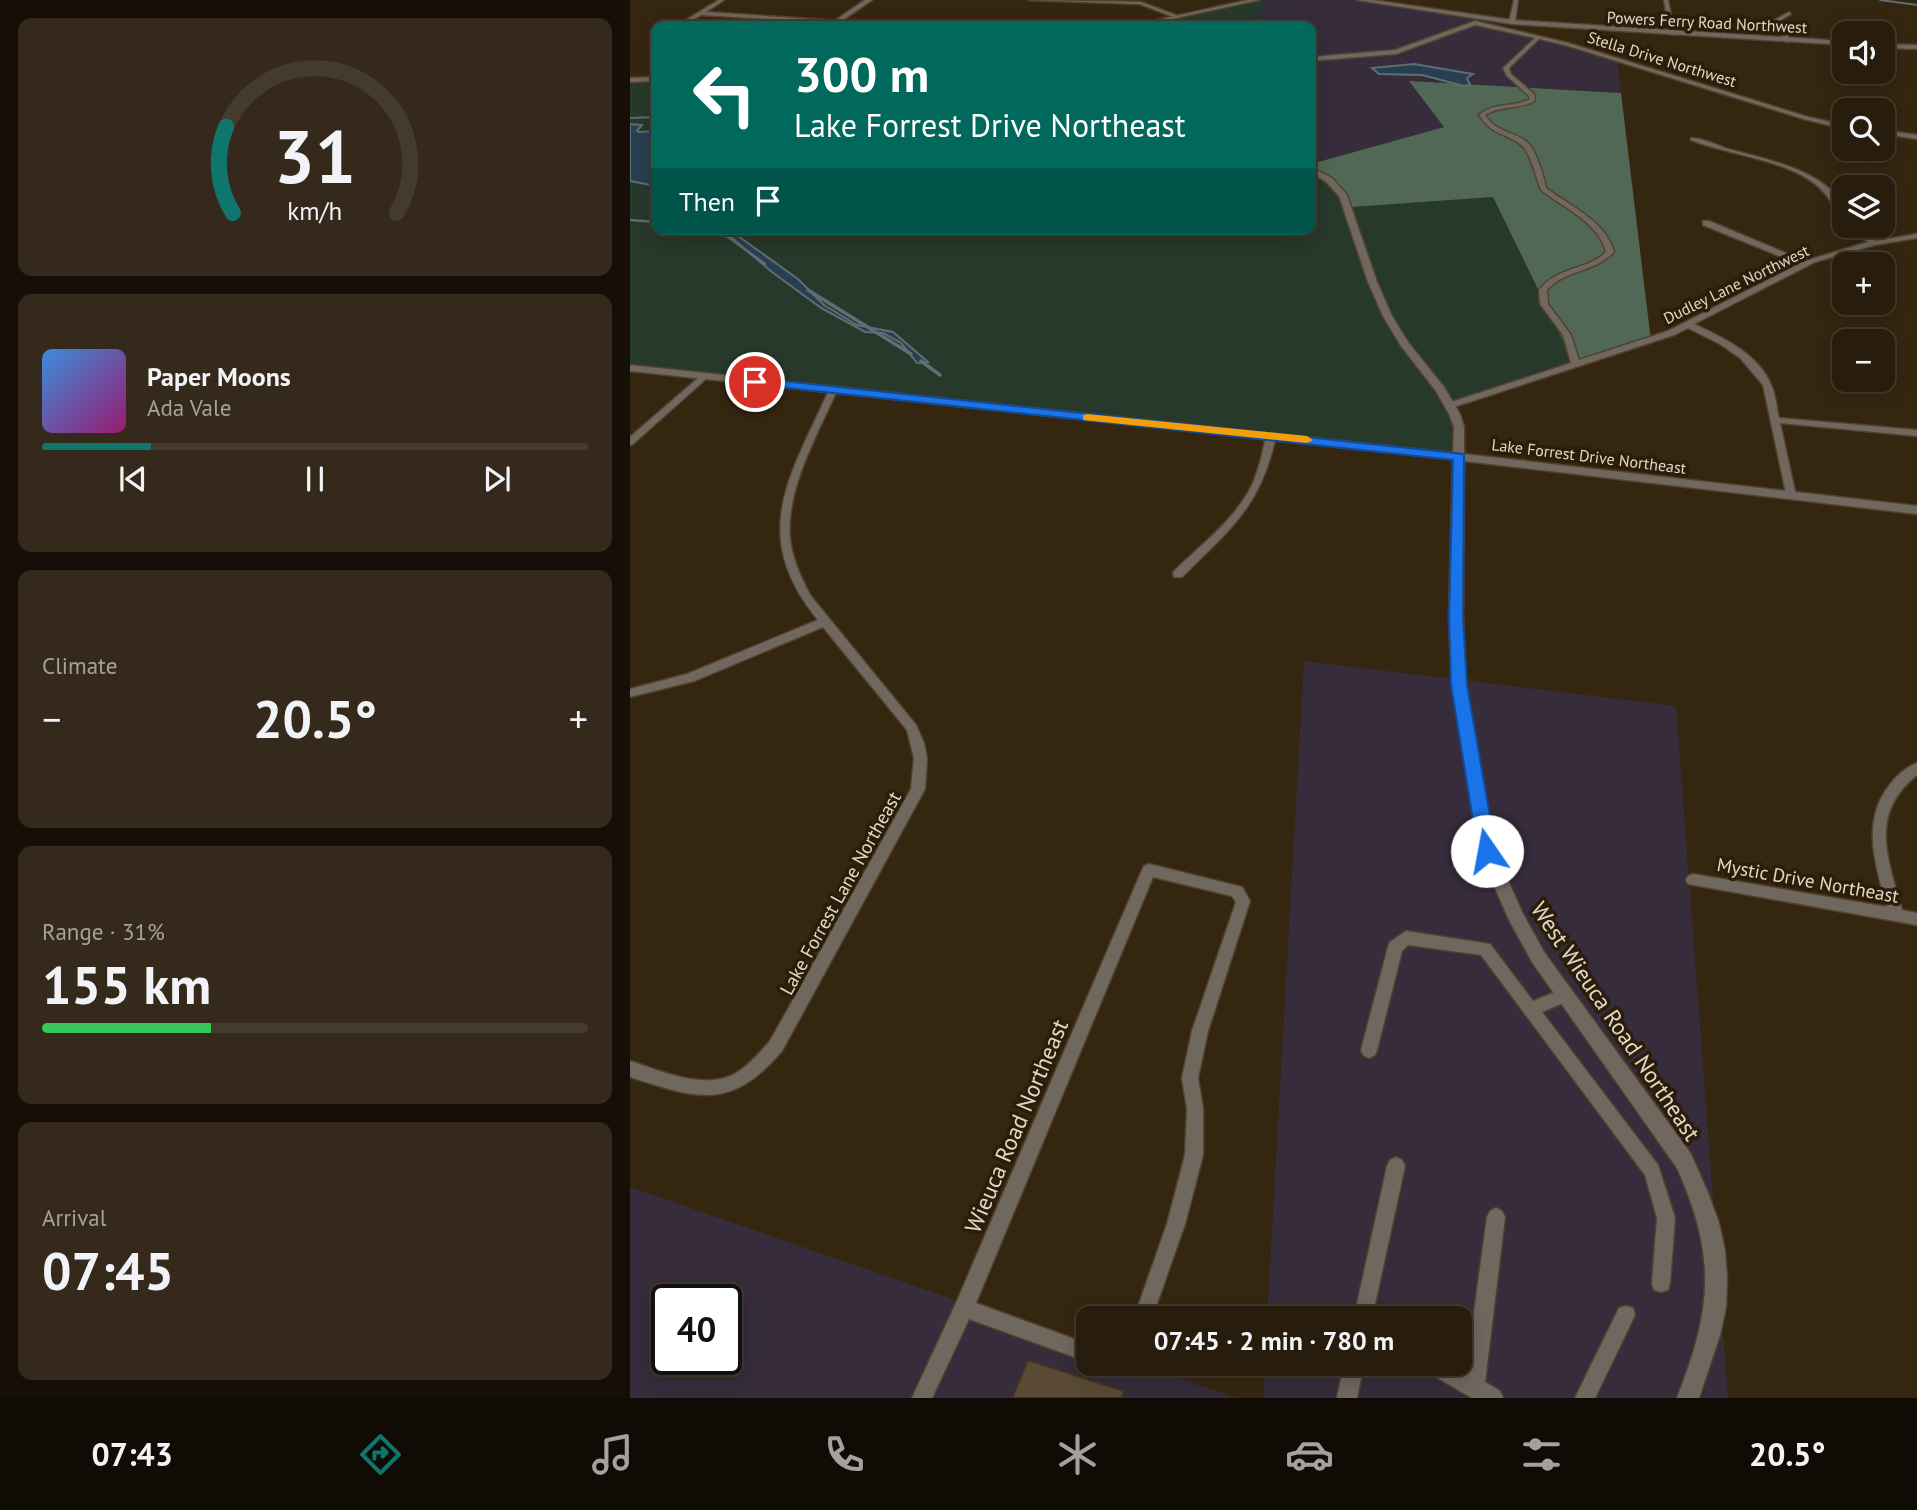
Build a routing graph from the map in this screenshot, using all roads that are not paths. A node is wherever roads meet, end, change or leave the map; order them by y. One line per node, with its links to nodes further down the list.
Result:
1 (722, 0): 8 (street)
2 (869, 0): 12 (street)
3 (1030, 0): 10 (street)
4 (1256, 0): 10 (street)
5 (1360, 0): 14 (street, Powers Ferry Road Northwest)
6 (1516, 0): 15 (street)
7 (1666, 0): 16 (street)
8 (699, 13): 11 (street); 12 (street)
9 (1789, 13): 18 (street)
10 (1178, 17): 13 (street)
11 (687, 21)
12 (838, 21)
13 (1158, 21)
14 (1476, 21): 15 (street, Powers Ferry Road Northwest); 17 (street, Stella Drive Northwest); 22 (street)
15 (1512, 22): 16 (street, Powers Ferry Road Northwest)
16 (1673, 34): 18 (street, Powers Ferry Road Northwest)
17 (1539, 37): 25 (street, Stella Drive Northwest); 37 (street)
18 (1787, 40): 19 (street, Powers Ferry Road Northwest)
19 (1832, 42)
20 (1895, 46): 21 (street)
21 (1917, 47)
22 (1316, 58)
23 (651, 79): 24 (street)
24 (630, 80)
25 (1832, 124)
26 (1895, 134): 27 (street)
27 (1917, 137)
28 (1693, 139): 30 (street)
29 (1316, 172): 41 (street)
30 (1832, 197)
31 (1706, 223): 35 (street)
32 (1917, 236): 34 (street, Dudley Lane Northwest)
33 (1867, 238): 34 (street)
34 (1874, 243): 35 (street, Dudley Lane Northwest)
35 (1804, 263): 36 (street, Dudley Lane Northwest)
36 (1689, 325): 37 (street, Dudley Lane Northwest); 42 (street)
37 (1576, 365): 41 (street, Dudley Lane Northwest)
38 (630, 368): 39 (street, Lake Forrest Drive Northeast)
39 (704, 376): 40 (street, Lake Forrest Drive Northeast); 45 (street)
40 (833, 390): 44 (street, Lake Forrest Drive Northeast); 50 (street, Lake Forrest Lane Northeast)
41 (1451, 405): 46 (street, West Wieuca Road Northeast)
42 (1774, 420): 43 (street); 47 (street)
43 (1917, 433)
44 (1271, 436): 46 (street, Lake Forrest Drive Northeast); 49 (street)
45 (630, 443)
46 (1459, 457): 47 (street, Lake Forrest Drive Northeast); 56 (street, West Wieuca Road Northeast)
47 (1791, 496): 48 (street, Lake Forrest Drive Northeast)
48 (1917, 510)
49 (1178, 574)
50 (824, 622): 51 (street); 59 (street, Lake Forrest Lane Northeast)
51 (630, 692)
52 (1917, 768): 54 (street)
53 (1693, 880): 54 (street, Mystic Drive Northeast)
54 (1896, 915): 55 (street, Mystic Drive Northeast)
55 (1917, 919)
56 (1565, 995): 57 (street); 75 (street, West Wieuca Road Northeast)
57 (1529, 1010): 58 (street); 62 (street)
58 (1369, 1050)
59 (630, 1069)
60 (1396, 1166): 64 (street)
61 (1496, 1217): 70 (street)
62 (1661, 1283)
63 (1147, 1306): 65 (street, Wieuca Road Northeast)
64 (1366, 1306)
65 (964, 1308): 67 (street); 71 (street, Wieuca Road Northeast)
66 (1626, 1315): 74 (street)
67 (1076, 1349)
68 (1351, 1376): 72 (street)
69 (1452, 1376): 70 (street)
70 (1474, 1389): 73 (street)
71 (922, 1398)
72 (1347, 1398)
73 (1493, 1398)
74 (1585, 1398)
75 (1688, 1398)

